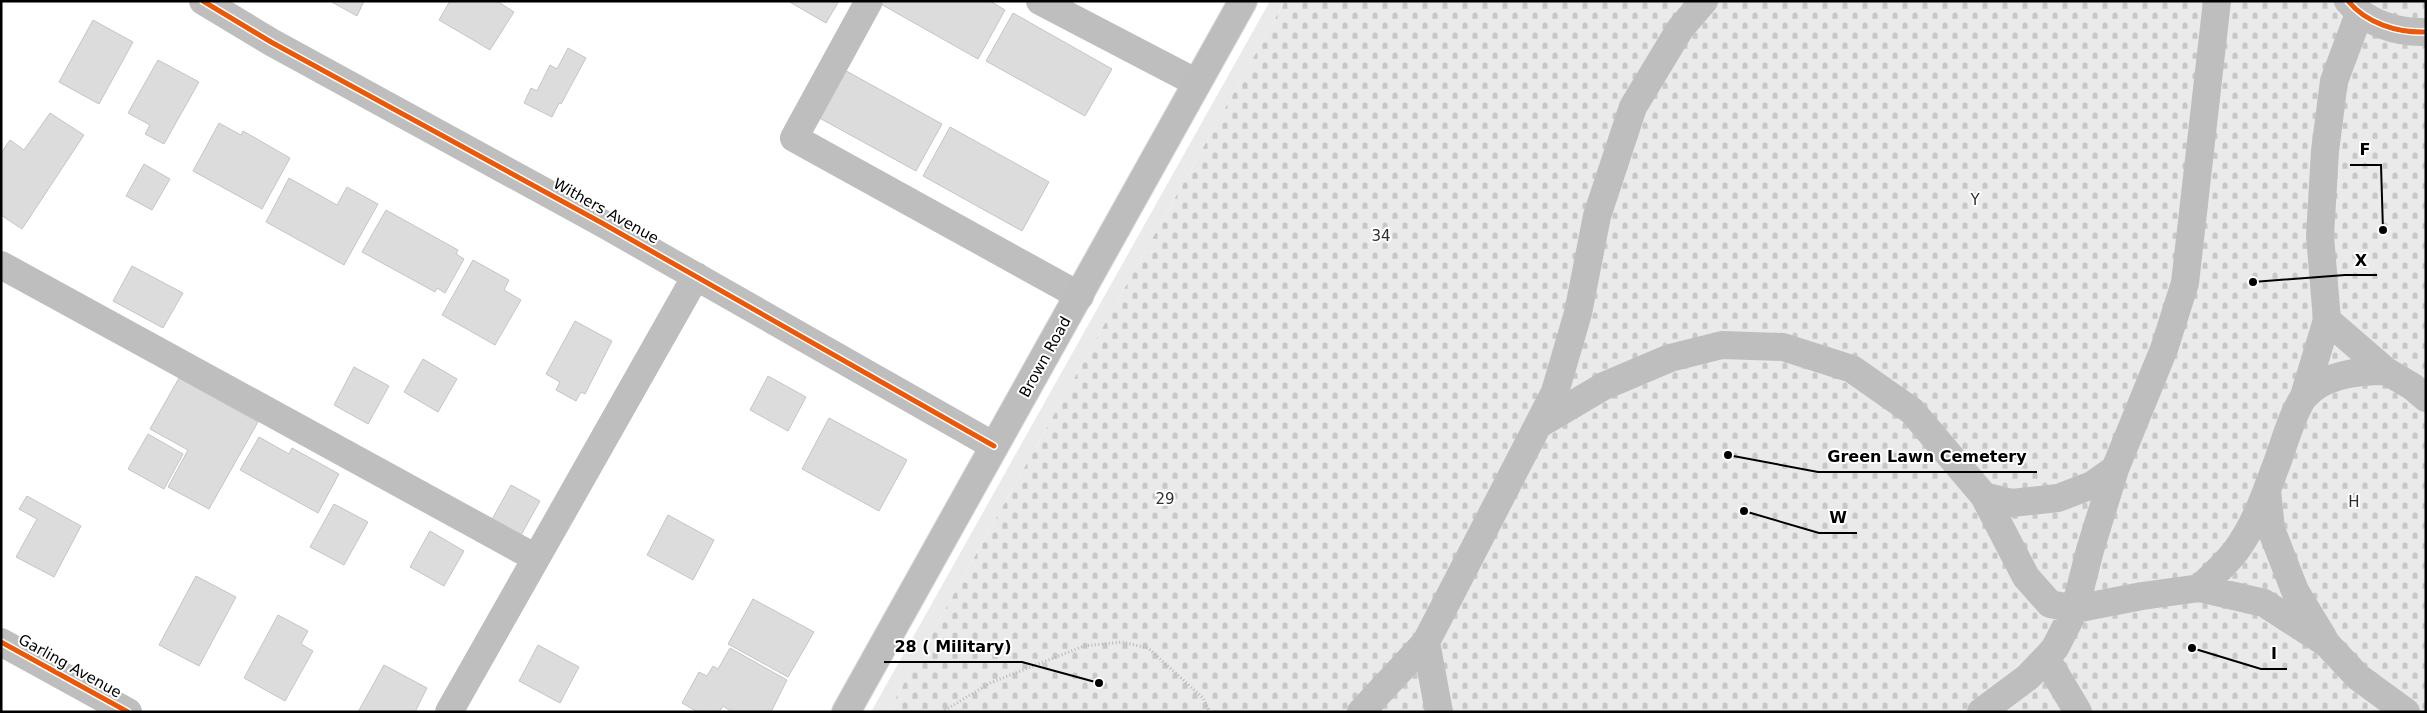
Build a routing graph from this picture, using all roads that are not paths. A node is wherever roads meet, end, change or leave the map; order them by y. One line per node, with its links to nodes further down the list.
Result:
1 (203, 1): 11 (street, Withers Avenue)
2 (869, 1): 12 (street)
3 (1040, 1): 9 (street)
4 (1242, 1): 9 (main road, Brown Road)
5 (1704, 1): 17 (street)
6 (2217, 1): 19 (street)
7 (2353, 8): 8 (street); 13 (street)
8 (2426, 32)
9 (1197, 83): 12 (main road, Brown Road)
10 (1, 265): 22 (street)
11 (696, 276): 18 (street, Withers Avenue); 22 (street)
12 (1080, 296): 18 (main road, Brown Road)
13 (2327, 320): 14 (street); 16 (street)
14 (2386, 371): 15 (street); 16 (street)
15 (2422, 392)
16 (2304, 396): 20 (street)
17 (1538, 425): 21 (street); 26 (street)
18 (994, 446): 31 (main road, Brown Road)
19 (2115, 469): 21 (street); 24 (street)
20 (2267, 490): 23 (street); 27 (street)
21 (1984, 496): 24 (street)
22 (536, 558): 30 (street)
23 (2200, 588): 24 (street); 27 (street)
24 (2075, 609): 28 (street)
25 (1, 642): 29 (street, Garling Avenue)
26 (1426, 642): 32 (street); 33 (street)
27 (2326, 643): 36 (street)
28 (2046, 658): 34 (street); 35 (street)
29 (128, 712)
30 (449, 712)
31 (846, 712)
32 (1361, 712)
33 (1439, 712)
34 (1981, 712)
35 (2078, 712)
36 (2406, 712)

